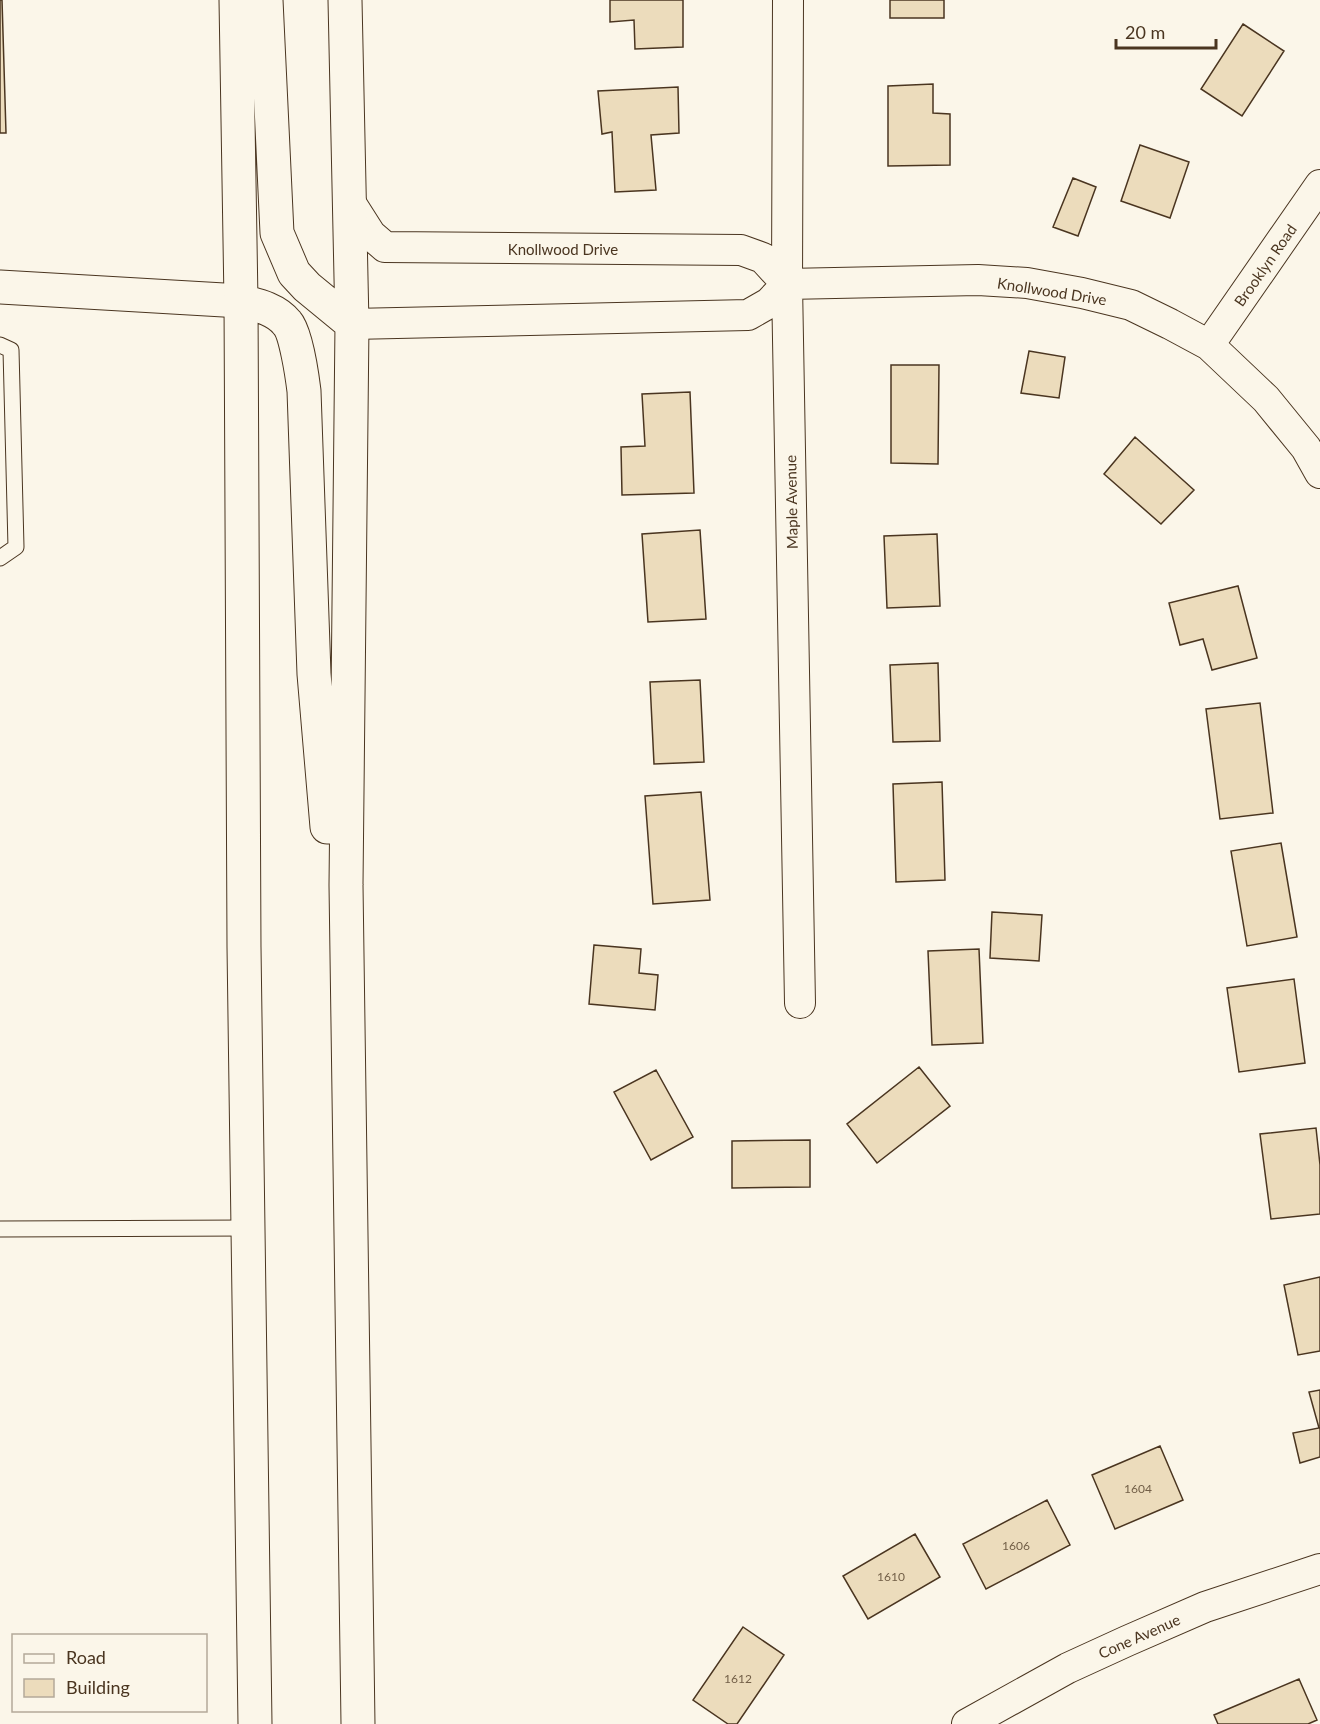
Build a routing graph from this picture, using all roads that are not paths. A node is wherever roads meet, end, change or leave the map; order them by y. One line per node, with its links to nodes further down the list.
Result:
1 (236, 0): 9 (main road)
2 (266, 0): 10 (main road)
3 (345, 0): 6 (main road)
4 (788, 0): 7 (street, Maple Avenue)
5 (1320, 185): 12 (street, Brooklyn Road)
6 (350, 202): 7 (street, Knollwood Drive); 10 (main road)
7 (787, 284): 10 (street); 12 (street, Knollwood Drive); 16 (street, Maple Avenue)
8 (0, 287): 9 (main road)
9 (241, 301): 15 (main road); 17 (main road)
10 (352, 324): 15 (main road)
11 (0, 345): 14 (lane)
12 (1209, 345): 13 (street, Knollwood Drive)
13 (1320, 473)
14 (0, 558)
15 (346, 956): 21 (main road)
16 (800, 1003)
17 (249, 1228): 18 (lane); 20 (main road)
18 (0, 1229)
19 (1320, 1569): 22 (street, Cone Avenue)
20 (255, 1724)
21 (358, 1724)
22 (967, 1724)

